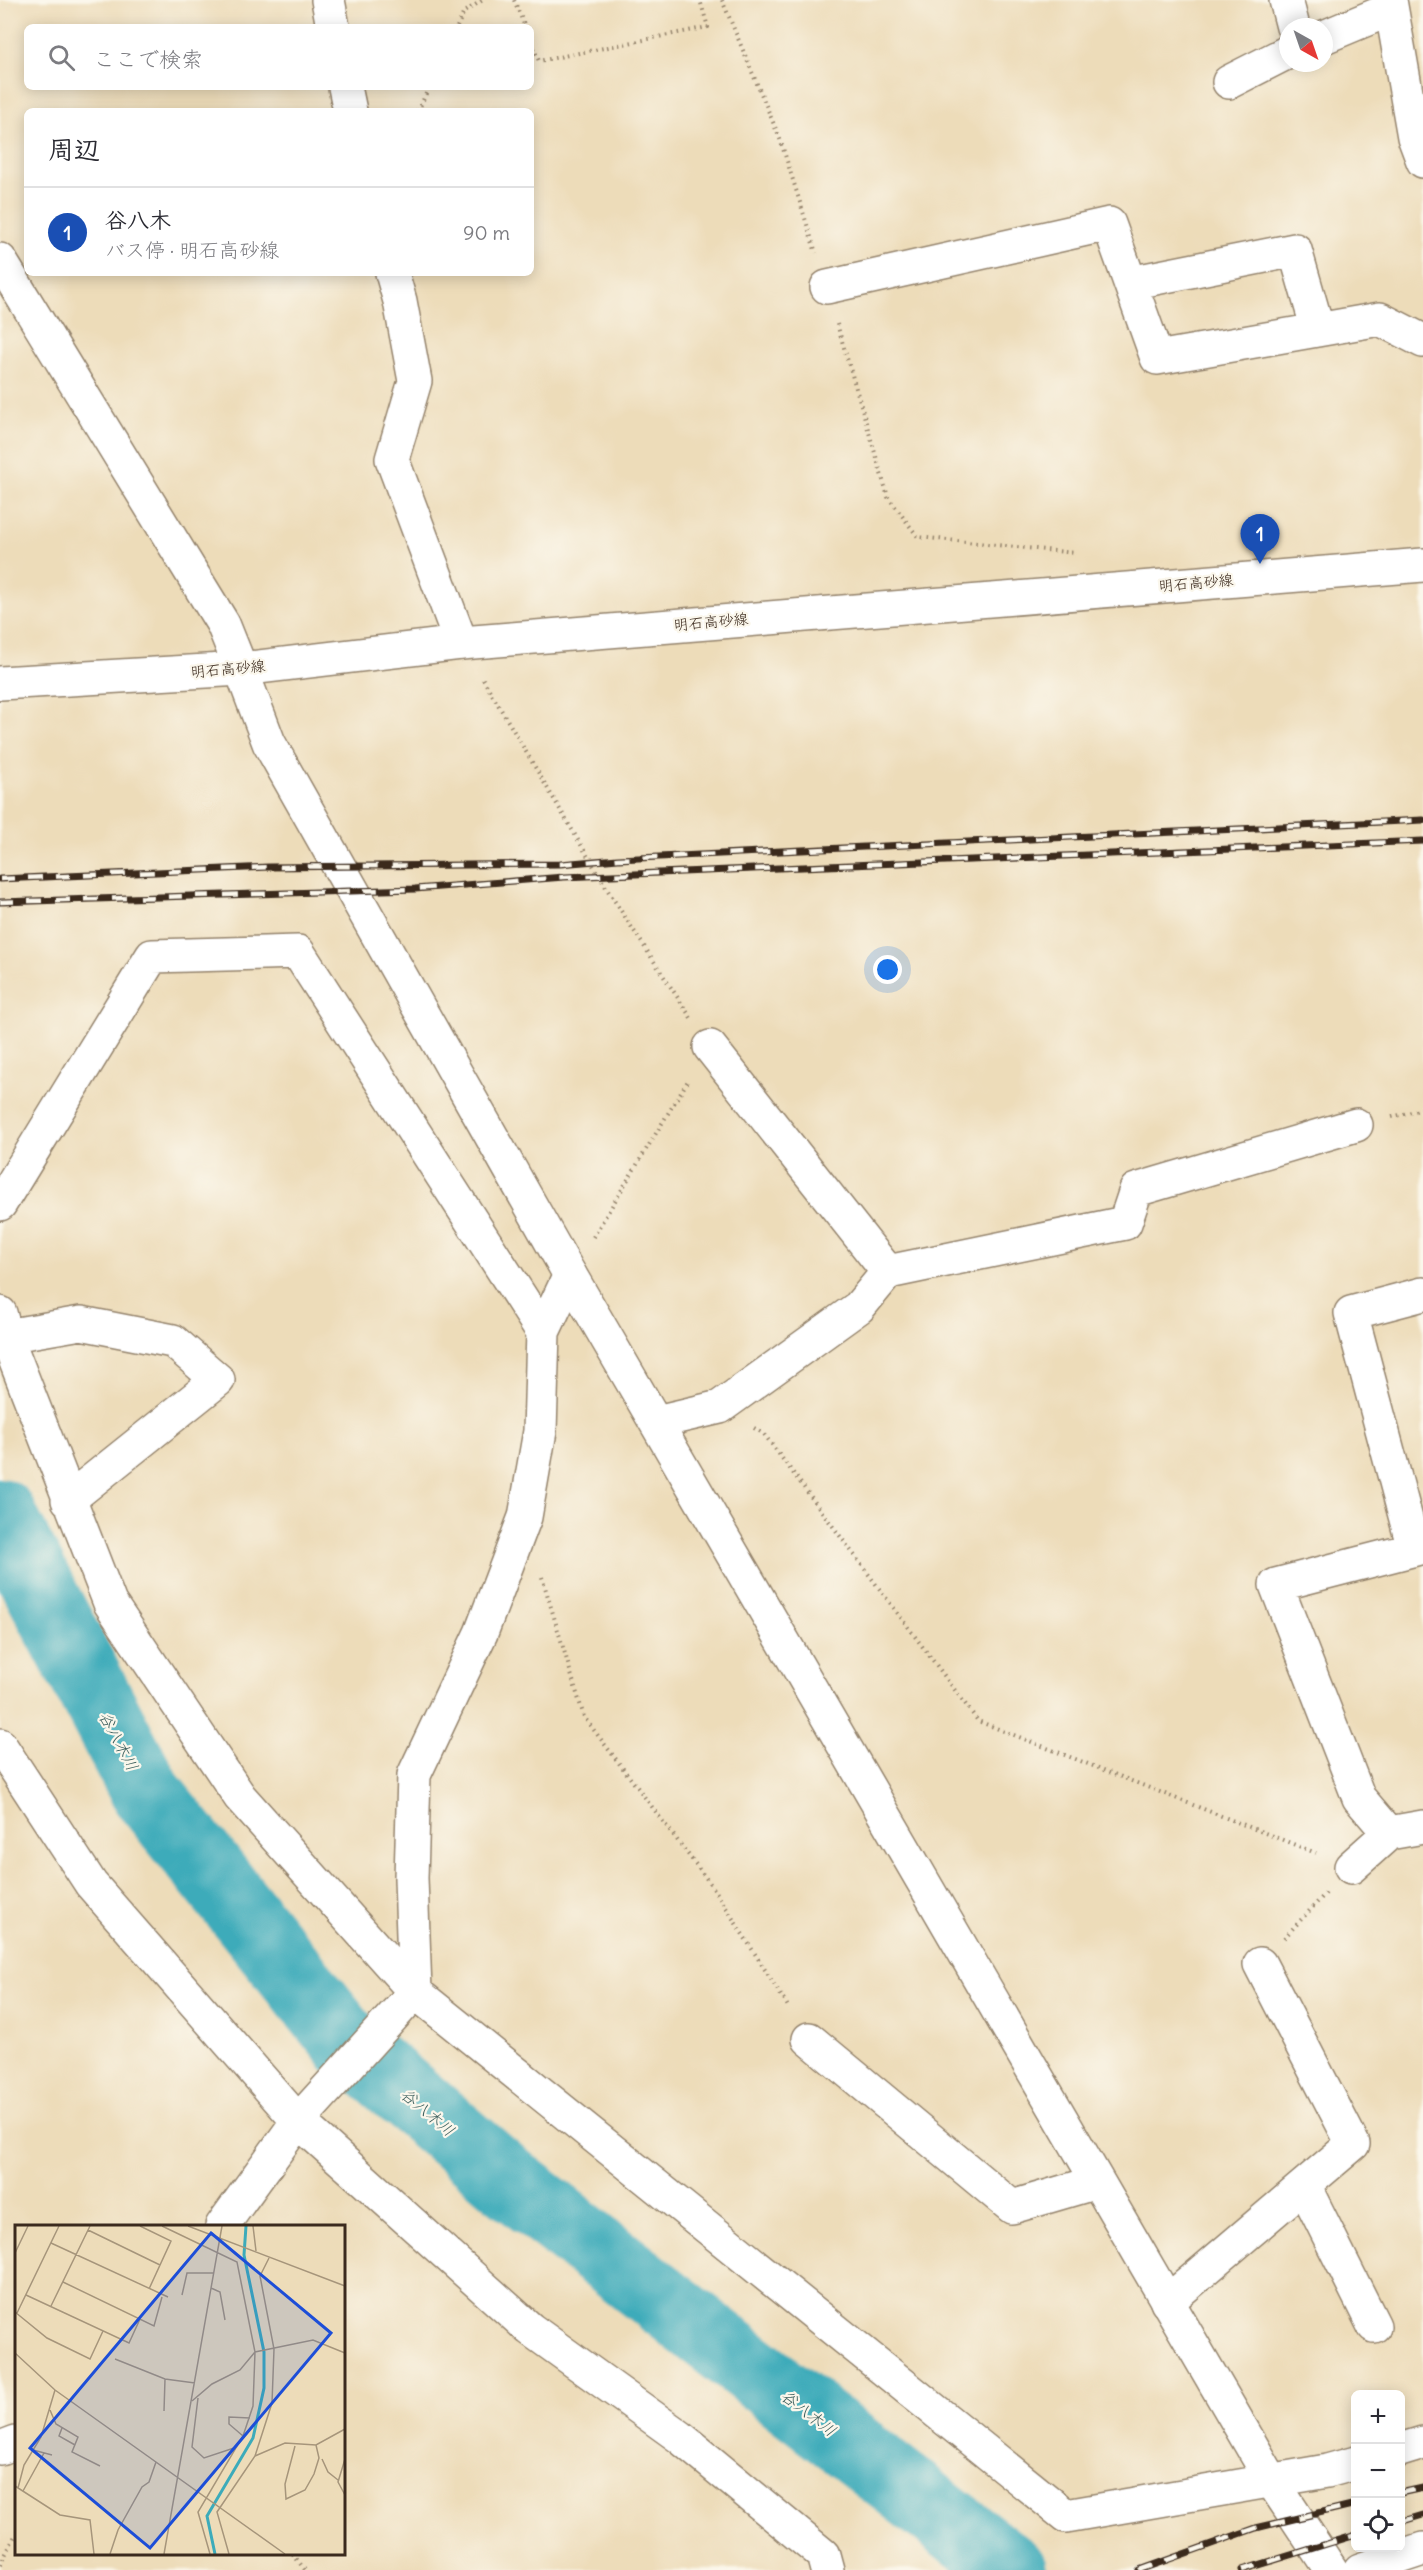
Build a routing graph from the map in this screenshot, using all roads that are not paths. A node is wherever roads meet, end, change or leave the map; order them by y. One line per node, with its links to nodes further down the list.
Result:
1 (328, 0): 5 (street)
2 (1286, 0): 4 (street)
3 (1391, 5): 6 (street); 11 (street)
4 (1291, 18)
5 (332, 24)
6 (1333, 33)
7 (1279, 57): 8 (street)
8 (1229, 82)
9 (346, 90): 10 (street)
10 (349, 108)
11 (1423, 161)
12 (0, 260): 20 (street)
13 (393, 276): 19 (street)
14 (1130, 283): 15 (street); 16 (street); 16 (street)
15 (827, 287)
16 (1318, 330): 17 (street)
17 (1423, 341)
18 (1423, 565): 19 (street, 明石高砂線)
19 (461, 643): 20 (street, 明石高砂線)
20 (241, 669): 21 (street, 明石高砂線); 26 (street)
21 (0, 683)
22 (710, 1047): 25 (street)
23 (1356, 1125): 25 (street)
24 (0, 1204): 29 (street)
25 (888, 1272): 30 (street)
26 (570, 1275): 29 (street); 30 (street)
27 (1423, 1294): 32 (street)
28 (3, 1324): 31 (street); 31 (street)
29 (543, 1332): 38 (street)
30 (656, 1422): 41 (street)
31 (68, 1500): 38 (street)
32 (1419, 1548): 35 (street)
33 (0, 1744): 40 (street)
34 (1423, 1827): 35 (street)
35 (1389, 1833): 36 (street)
36 (1351, 1867)
37 (1260, 1964): 42 (street)
38 (415, 1992): 40 (street); 51 (street)
39 (809, 2039): 41 (street)
40 (298, 2121): 43 (street); 53 (street)
41 (1097, 2182): 44 (street)
42 (1304, 2186): 44 (street); 45 (street)
43 (223, 2225)
44 (1167, 2302): 51 (street)
45 (1374, 2326)
46 (15, 2442): 48 (street)
47 (1423, 2443): 49 (street)
48 (0, 2448)
49 (1405, 2449)
50 (1351, 2464): 51 (street)
51 (1272, 2481): 54 (street)
52 (1423, 2549): 55 (street)
53 (827, 2570)
54 (1331, 2570)
55 (1360, 2570)

